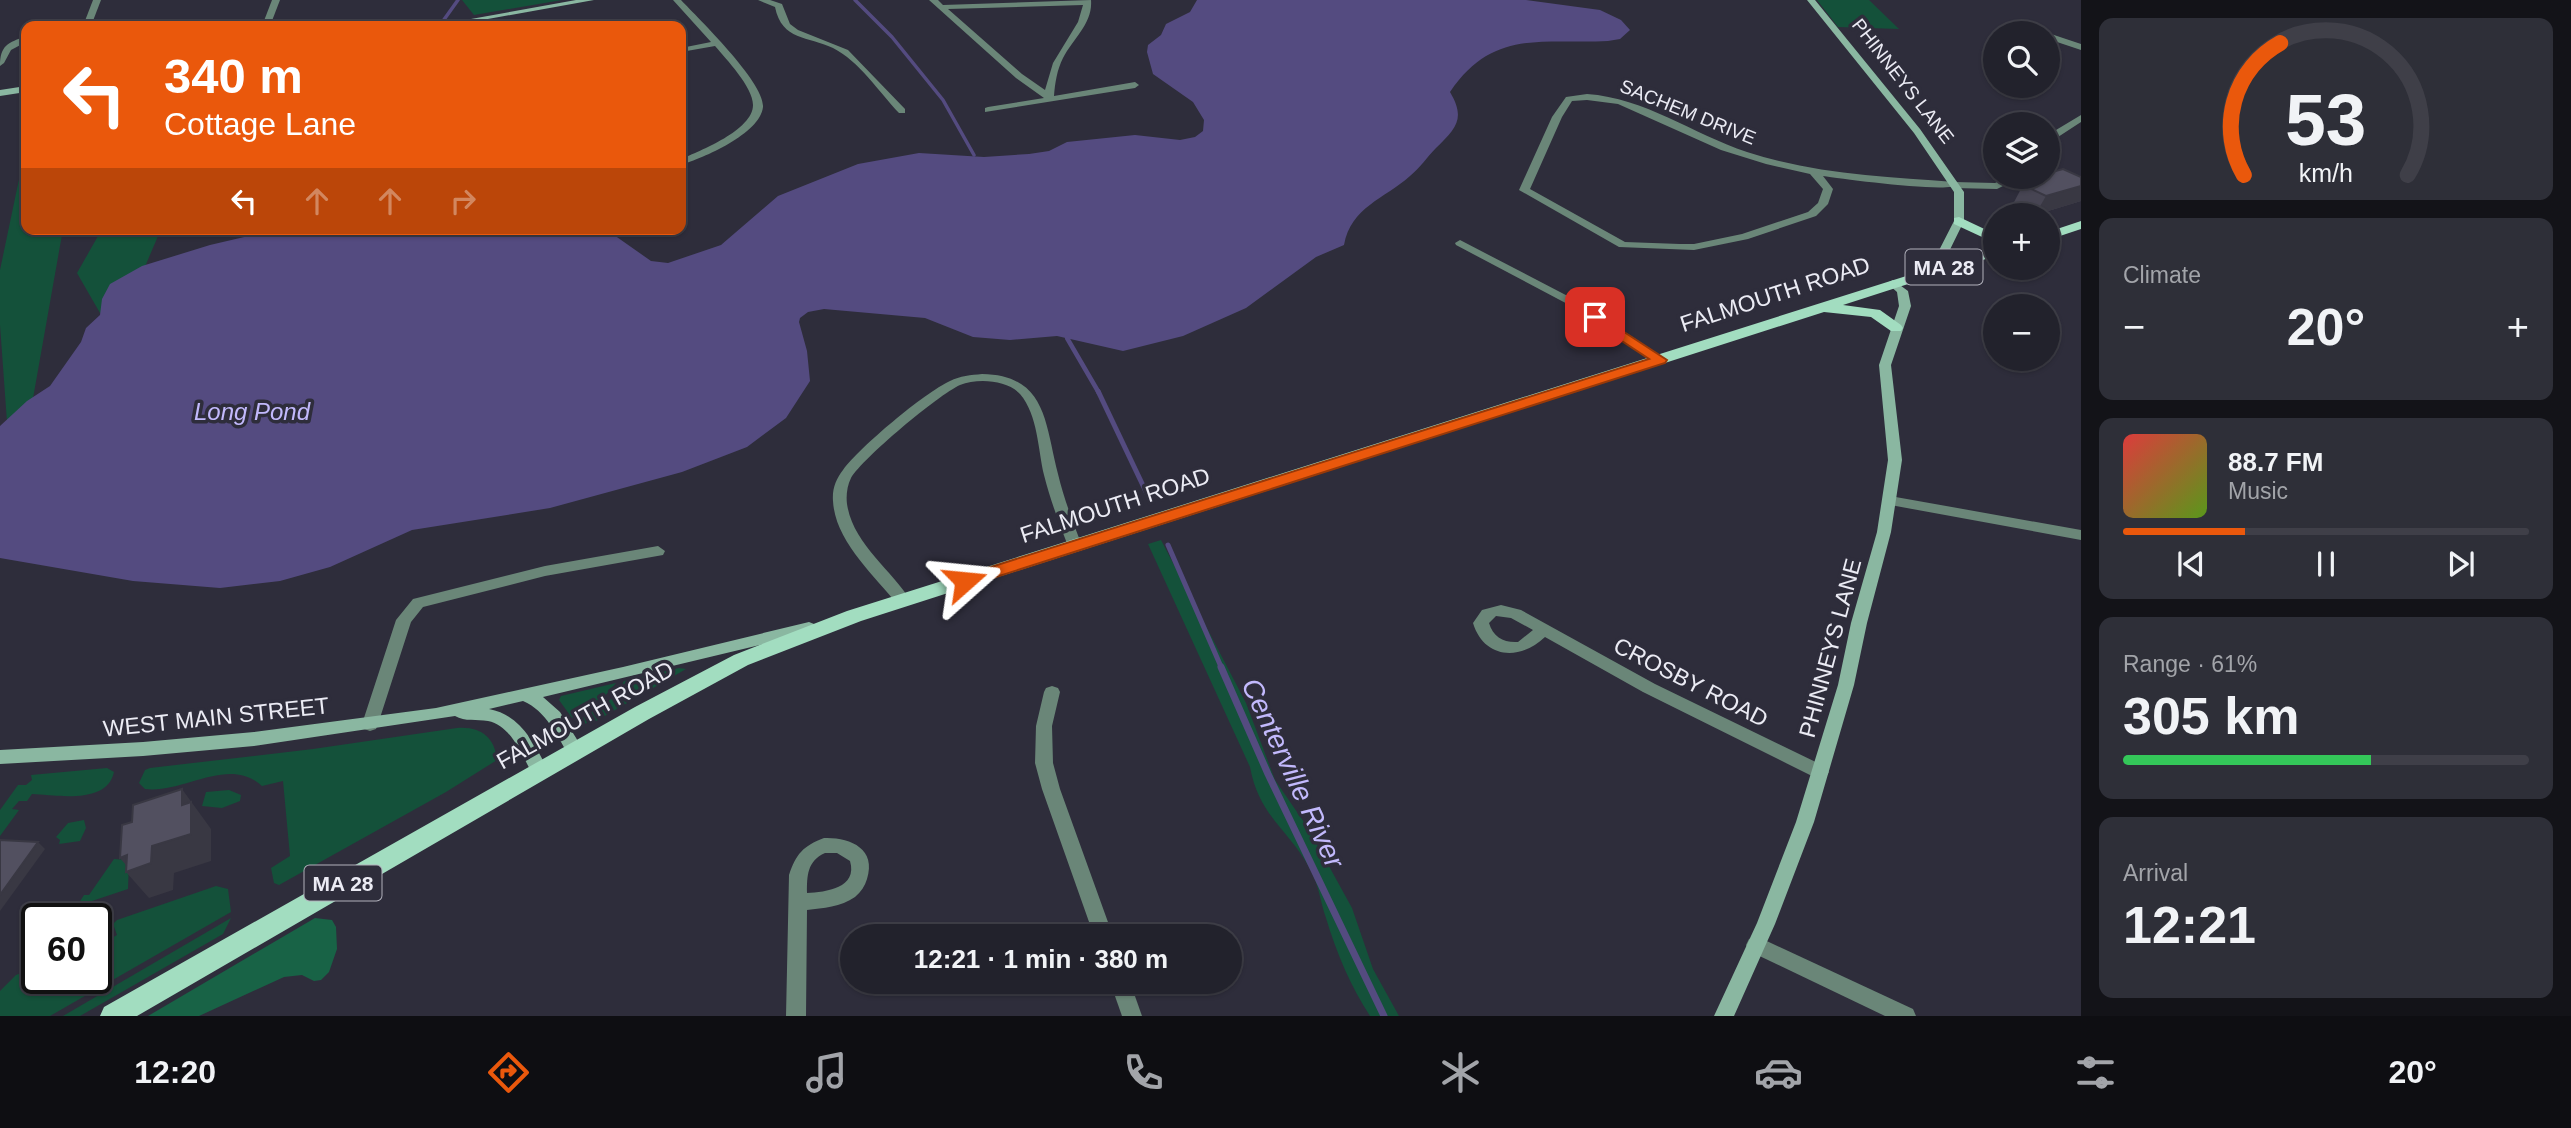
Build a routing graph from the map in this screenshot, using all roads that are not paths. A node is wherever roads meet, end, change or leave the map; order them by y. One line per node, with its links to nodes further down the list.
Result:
1 (97, 0): 9 (street)
2 (276, 0): 10 (street)
3 (590, 0): 11 (main road)
4 (677, 0): 14 (street)
5 (762, 0): 23 (street)
6 (1811, 0): 29 (main road, PHINNEYS LANE)
7 (1087, 1): 8 (street); 21 (street)
8 (937, 4): 21 (street)
9 (89, 21)
10 (268, 21)
11 (466, 21)
12 (2060, 40): 15 (street)
13 (21, 41): 17 (street)
14 (717, 43): 16 (street); 26 (street)
15 (2081, 47)
16 (686, 49)
17 (0, 63)
18 (1135, 85): 21 (street)
19 (21, 90): 20 (main road)
20 (0, 93)
21 (1050, 97): 22 (street)
22 (988, 110)
23 (902, 111)
24 (2081, 118): 25 (street)
25 (2060, 131)
26 (686, 160)
27 (1813, 171): 28 (street, SACHEM DRIVE); 31 (street); 31 (street, SACHEM DRIVE)
28 (1862, 177): 29 (street, SACHEM DRIVE); 31 (street, SACHEM DRIVE)
29 (1954, 185): 30 (street, SACHEM DRIVE); 32 (main road, PHINNEYS LANE)
30 (1983, 187)
31 (1828, 189)
32 (1959, 221): 35 (main road); 38 (main road)
33 (2081, 225): 34 (main road)
34 (2060, 232)
35 (1983, 233)
36 (1460, 243): 42 (street)
37 (1983, 255): 38 (main road, FALMOUTH ROAD / MA 28)
38 (1935, 270): 39 (main road, FALMOUTH ROAD / MA 28)
39 (1893, 283): 40 (main road, FALMOUTH ROAD / MA 28); 41 (main road, PHINNEYS LANE)
40 (1816, 307): 41 (main road); 42 (main road, FALMOUTH ROAD / MA 28)
41 (1896, 328): 43 (main road, PHINNEYS LANE)
42 (1660, 360): 45 (main road, FALMOUTH ROAD / MA 28)
43 (1890, 502): 44 (street); 57 (main road, PHINNEYS LANE)
44 (2081, 536)
45 (1075, 546): 47 (main road, FALMOUTH ROAD / MA 28); 47 (street)
46 (658, 551): 53 (street)
47 (903, 601): 48 (main road, FALMOUTH ROAD / MA 28)
48 (854, 616): 51 (main road, WEST MAIN STREET); 54 (main road, FALMOUTH ROAD / MA 28)
49 (1544, 630): 57 (street, CROSBY ROAD)
50 (1052, 692): 59 (street)
51 (523, 695): 52 (main road, WEST MAIN STREET); 54 (main road)
52 (436, 713): 53 (main road, WEST MAIN STREET); 56 (main road, WEST MAIN STREET)
53 (370, 724): 55 (main road, WEST MAIN STREET)
54 (575, 751): 56 (main road, FALMOUTH ROAD / MA 28)
55 (0, 757)
56 (539, 770): 62 (main road, FALMOUTH ROAD / MA 28)
57 (1820, 772): 60 (main road, PHINNEYS LANE)
58 (798, 903): 63 (street)
59 (1100, 924)
60 (1756, 945): 65 (main road, PHINNEYS LANE); 66 (street)
61 (1124, 994): 64 (street)
62 (113, 1016)
63 (796, 1016)
64 (1132, 1016)
65 (1724, 1016)
66 (1906, 1016)

